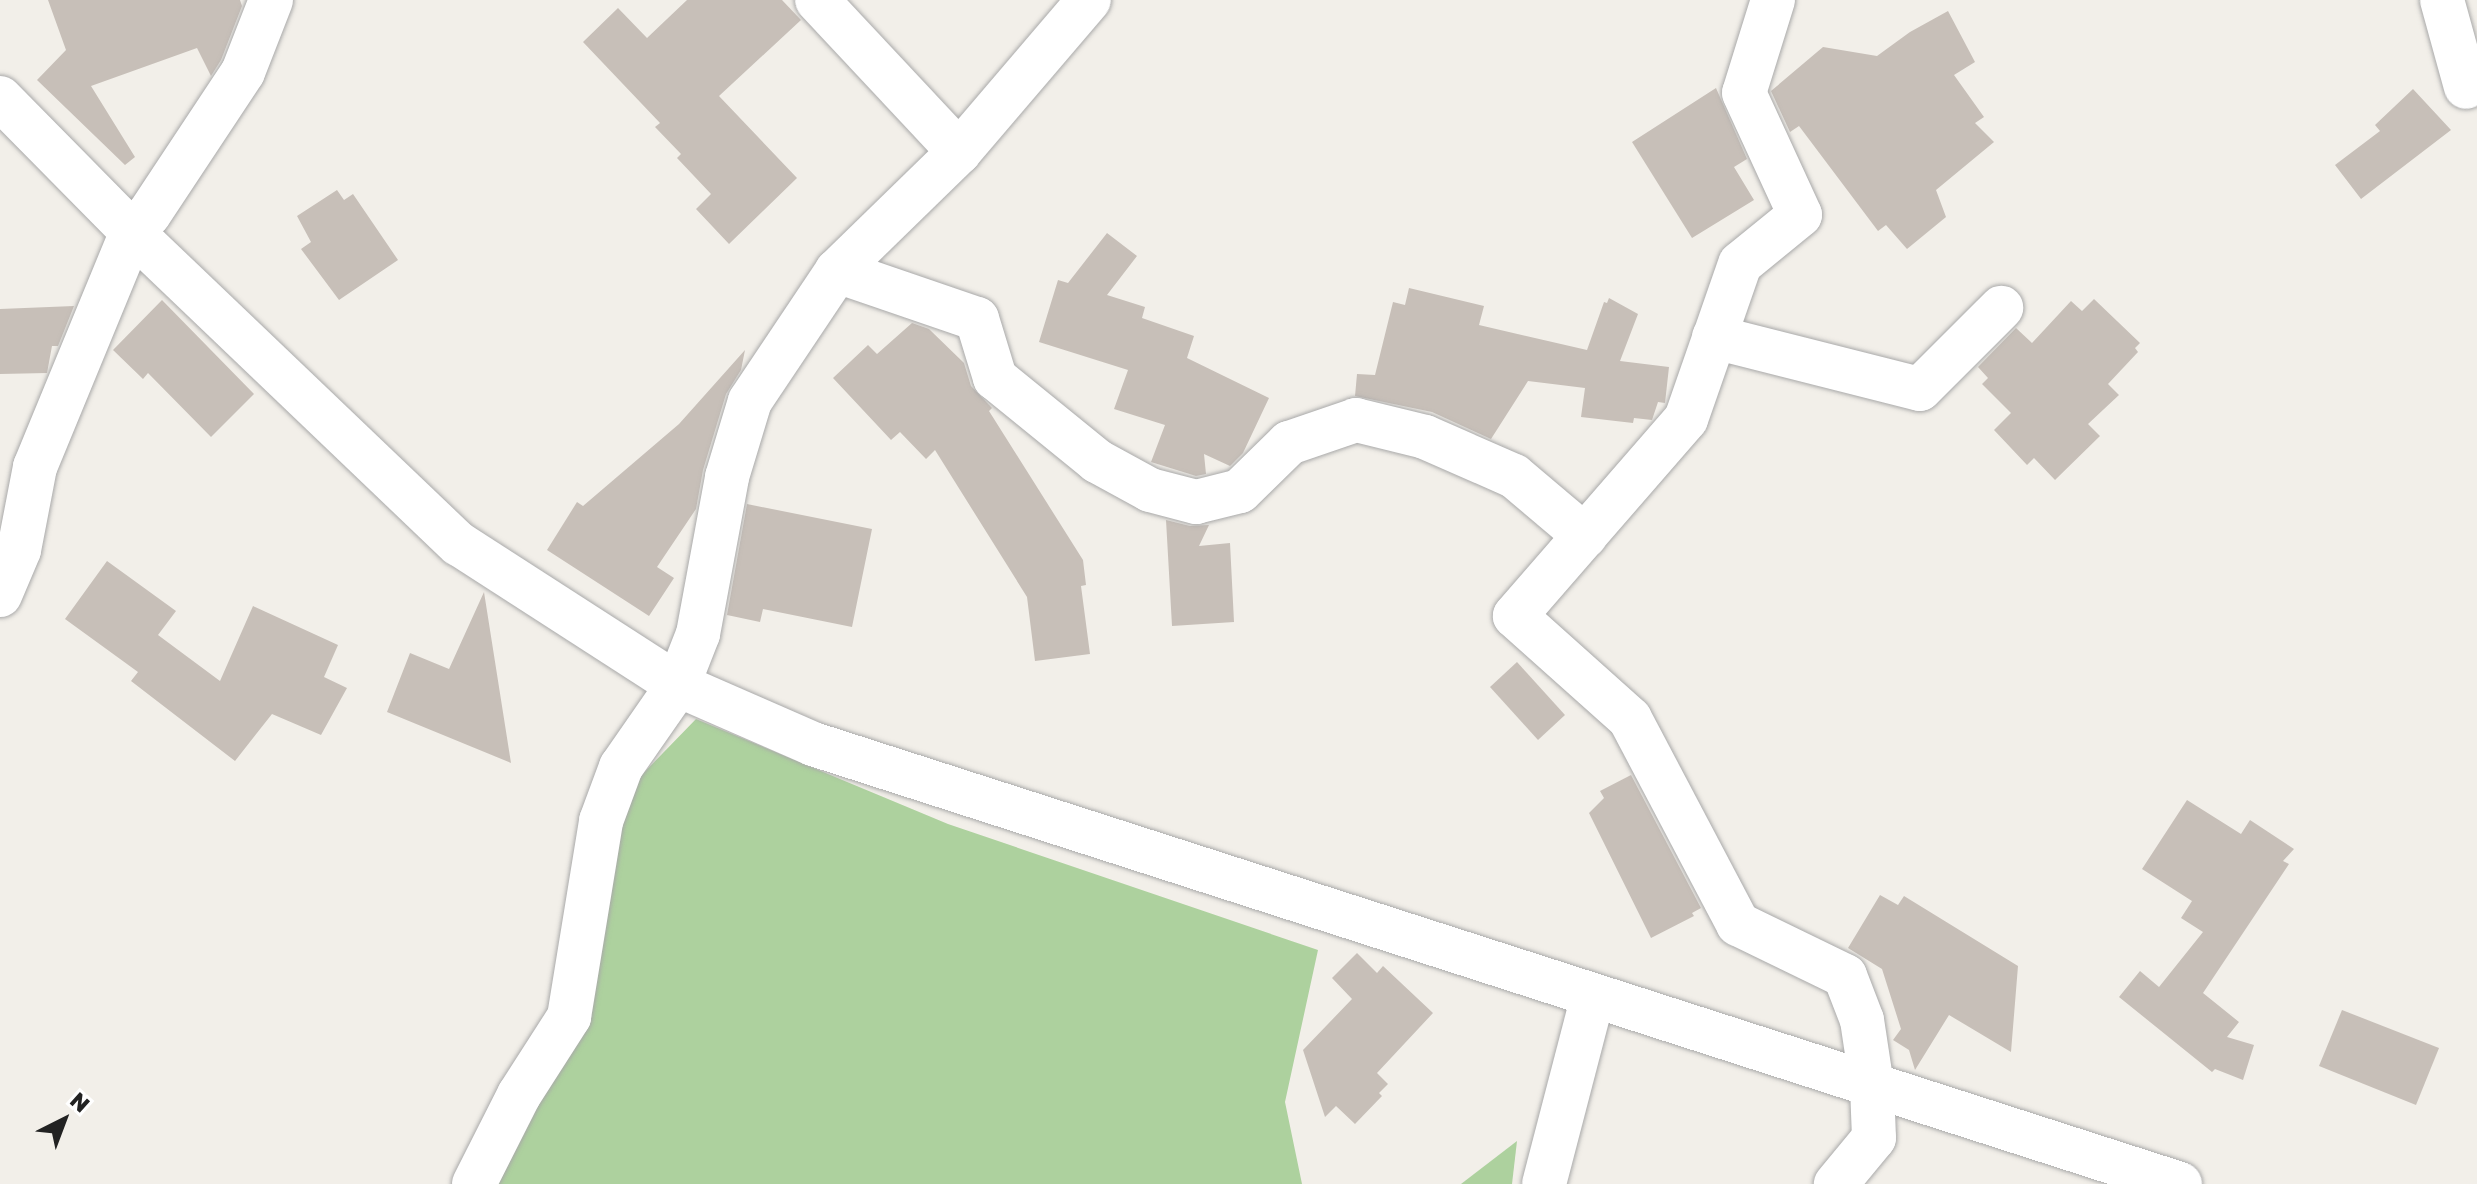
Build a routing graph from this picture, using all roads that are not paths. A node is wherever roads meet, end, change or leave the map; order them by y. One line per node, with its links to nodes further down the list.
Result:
1 (271, 0): 9 (street)
2 (817, 0): 8 (street)
3 (1089, 0): 8 (street)
4 (1773, 0): 12 (street)
5 (2442, 0): 6 (street)
6 (2466, 87)
7 (0, 98): 9 (street)
8 (959, 152): 10 (street)
9 (132, 232): 14 (street); 15 (street)
10 (837, 271): 13 (street); 15 (street)
11 (2001, 308): 12 (street)
12 (1714, 337): 13 (street)
13 (1585, 536): 17 (street)
14 (0, 595)
15 (678, 685): 16 (street); 18 (street)
16 (1593, 996): 17 (street); 19 (street)
17 (1872, 1086): 20 (street); 21 (street)
18 (474, 1184)
19 (1544, 1184)
20 (1836, 1184)
21 (2180, 1184)

